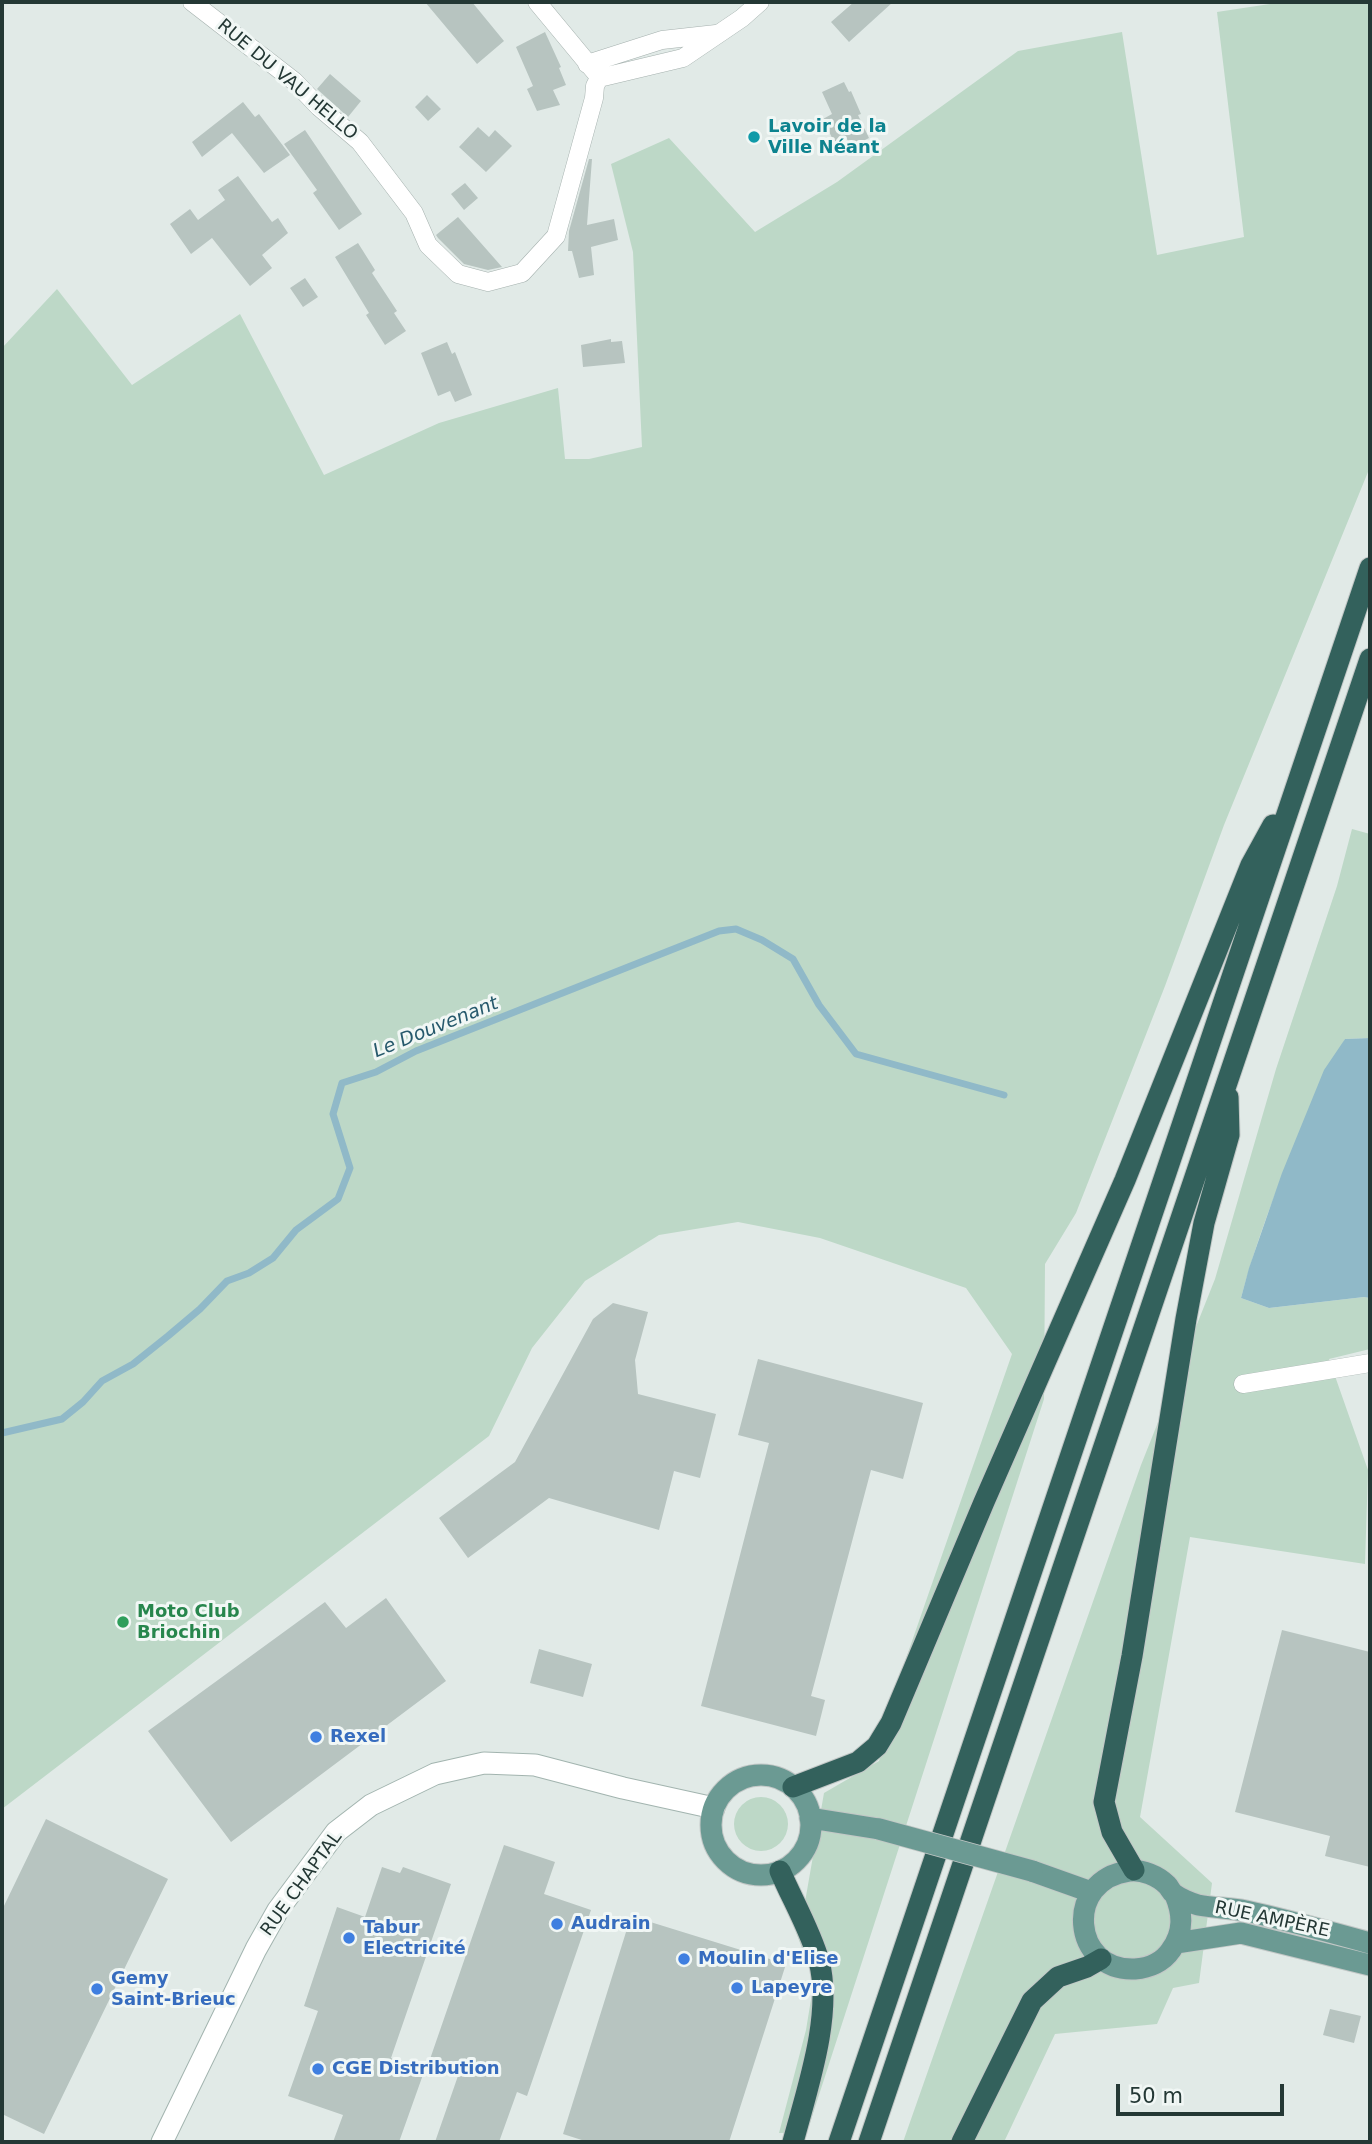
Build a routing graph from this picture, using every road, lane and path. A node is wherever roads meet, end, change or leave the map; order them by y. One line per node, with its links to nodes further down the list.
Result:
1 (192, 2): 4 (street, RUE DU VAU HELLO)
2 (537, 2): 4 (street)
3 (760, 2): 4 (street)
4 (593, 71)
5 (1370, 568): 7 (highway)
6 (1370, 659): 8 (highway)
7 (1298, 781): 11 (highway); 24 (highway)
8 (1228, 1079): 14 (highway); 25 (highway)
9 (1370, 1363): 10 (street)
10 (1243, 1384)
11 (793, 1787): 12 (main road); 13 (main road)
12 (714, 1808): 15 (main road); 22 (main road, RUE CHAPTAL)
13 (810, 1818): 15 (main road); 16 (main road, bridge)
14 (1134, 1870): 16 (main road); 17 (main road)
15 (780, 1871): 23 (highway)
16 (1091, 1892): 20 (main road)
17 (1175, 1895): 18 (main road); 19 (main road, RUE AMPÈRE)
18 (1176, 1943): 20 (main road); 21 (main road, RUE AMPÈRE)
19 (1370, 1943)
20 (1101, 1959): 26 (highway)
21 (1370, 1965)
22 (162, 2142)
23 (793, 2142)
24 (839, 2142)
25 (869, 2142)
26 (962, 2142)

